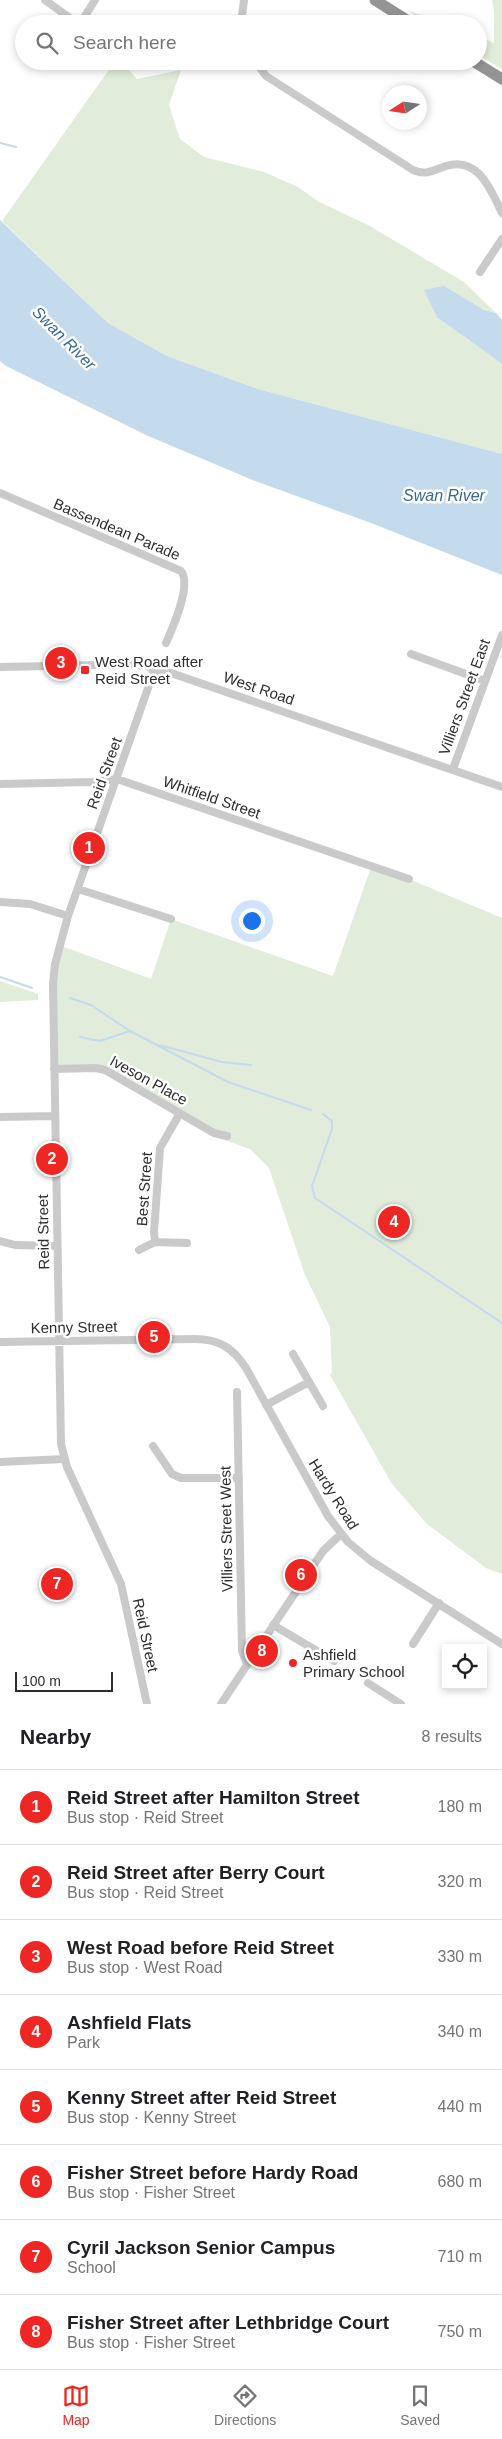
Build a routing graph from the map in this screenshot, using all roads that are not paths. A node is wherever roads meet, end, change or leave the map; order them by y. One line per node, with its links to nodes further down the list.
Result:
1 (45, 0): 5 (street)
2 (95, 0): 6 (street)
3 (244, 0): 7 (street)
4 (375, 0): 8 (highway)
5 (66, 15)
6 (85, 15)
7 (242, 15)
8 (399, 15)
9 (262, 70): 12 (street)
10 (487, 70): 11 (highway)
11 (502, 79)
12 (502, 214)
13 (502, 239): 14 (street)
14 (480, 272)
15 (0, 493): 17 (street, Bassendean Parade)
16 (502, 636): 21 (street, Villiers Street East)
17 (166, 643)
18 (411, 654): 21 (street)
19 (0, 667): 20 (street, West Road)
20 (154, 671): 22 (street, West Road); 23 (street, Reid Street)
21 (485, 681): 22 (street, Villiers Street East)
22 (452, 769): 25 (street, West Road)
23 (117, 779): 24 (street, Whitfield Street); 26 (street, Whitfield Street); 27 (street, Reid Street)
24 (0, 784)
25 (502, 787)
26 (409, 879)
27 (78, 889): 29 (street, Reid Street); 30 (street)
28 (0, 902): 29 (street)
29 (68, 916): 31 (street, Reid Street)
30 (172, 919)
31 (54, 1069): 32 (street, Iveson Place); 33 (street, Reid Street)
32 (180, 1113): 35 (street, Iveson Place); 37 (street, Best Street)
33 (55, 1116): 34 (street); 39 (street, Reid Street)
34 (0, 1117)
35 (227, 1136)
36 (0, 1241): 39 (street)
37 (155, 1242): 38 (street, Best Street); 40 (street, Best Street)
38 (186, 1243)
39 (57, 1246): 41 (street, Reid Street)
40 (139, 1250)
41 (59, 1341): 42 (street, Kenny Street); 43 (street, Kenny Street); 50 (street, Reid Street)
42 (0, 1342)
43 (234, 1352): 47 (street, Hardy Road)
44 (293, 1354): 45 (street)
45 (309, 1382): 47 (street); 48 (street)
46 (237, 1392): 52 (street, Villiers Street West)
47 (266, 1405): 53 (street, Hardy Road)
48 (323, 1406)
49 (153, 1446): 52 (street)
50 (64, 1459): 51 (street); 61 (street, Reid Street)
51 (0, 1462)
52 (239, 1478): 59 (street, Villiers Street West)
53 (341, 1534): 54 (street, Hardy Road); 55 (street)
54 (439, 1603): 56 (street); 57 (street, Hardy Road)
55 (273, 1625): 58 (street); 59 (street)
56 (413, 1644)
57 (502, 1644)
58 (334, 1661)
59 (248, 1664): 62 (street)
60 (368, 1683): 63 (street)
61 (147, 1704)
62 (221, 1704)
63 (401, 1704)

